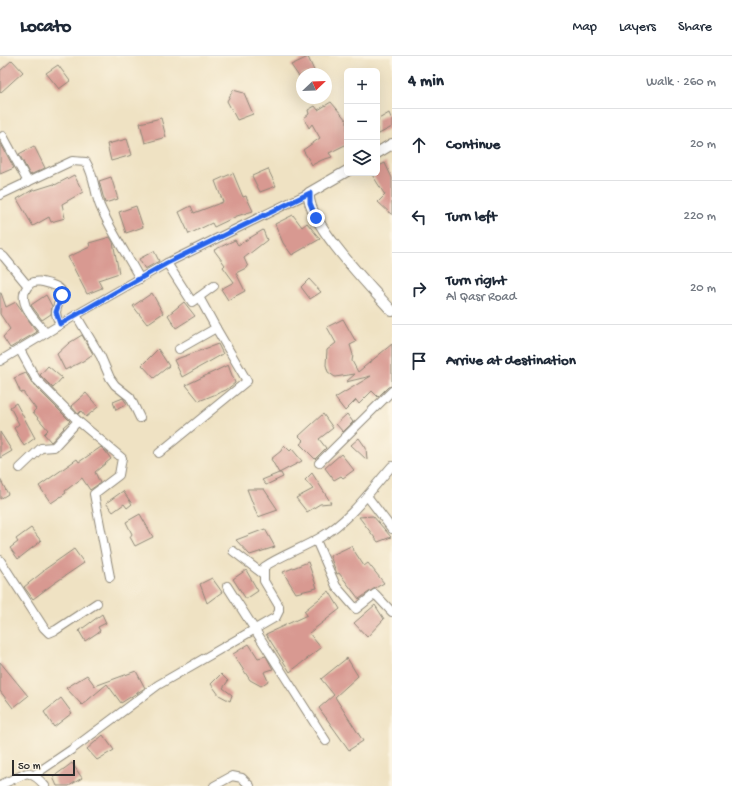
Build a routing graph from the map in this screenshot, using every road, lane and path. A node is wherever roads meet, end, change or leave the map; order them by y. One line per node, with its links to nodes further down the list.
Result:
1 (3, 136): 5 (street)
2 (392, 144): 3 (street)
3 (380, 151)
4 (344, 173): 6 (street)
5 (28, 182): 7 (street); 10 (street)
6 (310, 193): 9 (street); 14 (street)
7 (0, 195)
8 (0, 254): 11 (street)
9 (167, 263): 10 (street); 13 (street)
10 (140, 279): 15 (street)
11 (28, 286): 16 (street); 18 (street)
12 (214, 286): 13 (street)
13 (199, 297): 17 (street)
14 (392, 311)
15 (76, 315): 16 (street); 23 (street)
16 (60, 324): 18 (street)
17 (216, 328): 19 (street); 25 (street)
18 (46, 333): 20 (street)
19 (179, 349)
20 (20, 350): 21 (street); 24 (street)
21 (0, 361)
22 (392, 391): 26 (street)
23 (140, 418)
24 (78, 421): 28 (street); 35 (street)
25 (159, 453)
26 (319, 463)
27 (392, 466): 29 (street)
28 (20, 468)
29 (367, 496): 30 (street); 31 (street)
30 (392, 528)
31 (316, 540): 34 (street); 38 (street)
32 (233, 551): 34 (street)
33 (0, 560): 37 (street)
34 (263, 574): 39 (street)
35 (110, 577)
36 (227, 586): 39 (street)
37 (97, 602)
38 (392, 612)
39 (254, 629): 40 (street); 41 (street)
40 (326, 741)
41 (34, 775): 42 (street); 43 (street)
42 (0, 785)
43 (45, 786)
44 (214, 786): 45 (street)
45 (250, 786)

